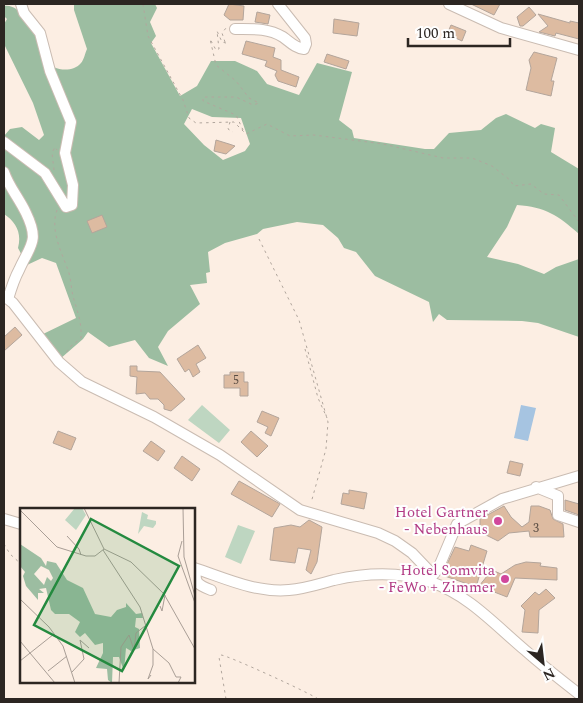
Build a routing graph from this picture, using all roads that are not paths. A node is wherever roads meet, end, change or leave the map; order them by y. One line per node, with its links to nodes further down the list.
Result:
1 (21, 4): 6 (street)
2 (278, 4): 4 (street)
3 (455, 5): 5 (street)
4 (231, 28)
5 (579, 50)
6 (4, 142)
7 (4, 172): 8 (street)
8 (6, 297): 15 (street)
9 (579, 476): 10 (street)
10 (536, 487): 12 (street); 15 (street)
11 (4, 519): 13 (street)
12 (579, 522)
13 (20, 524)
14 (195, 568): 15 (street)
15 (433, 579): 18 (street)
16 (195, 581): 17 (street)
17 (211, 590)
18 (579, 694)

